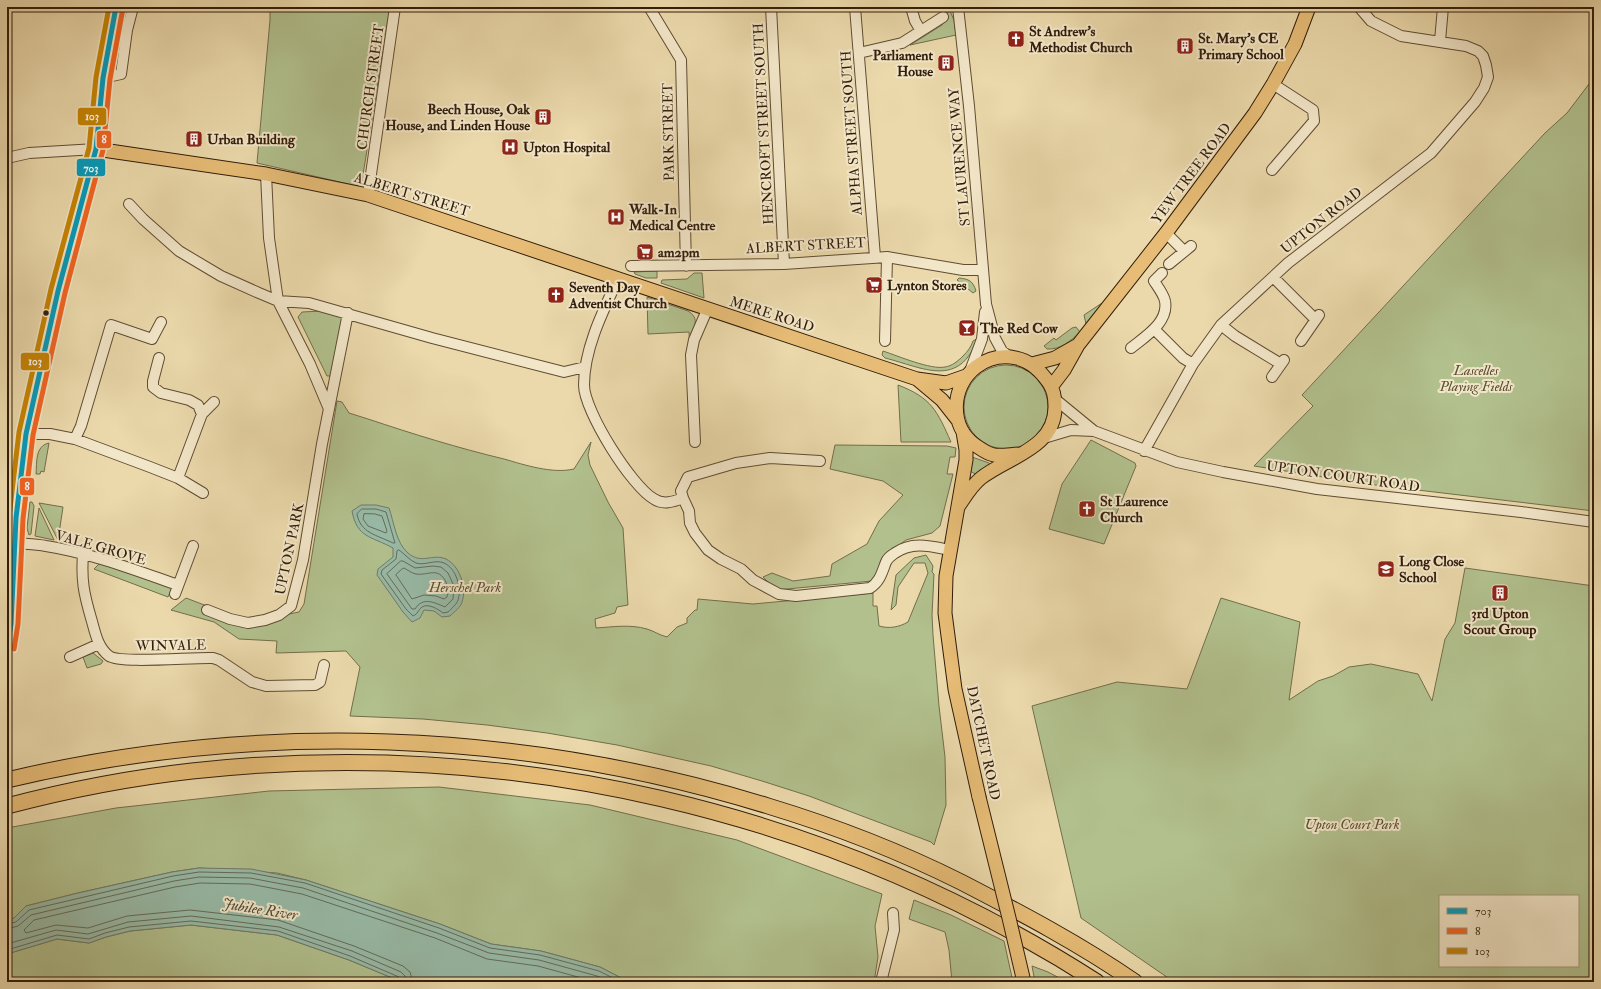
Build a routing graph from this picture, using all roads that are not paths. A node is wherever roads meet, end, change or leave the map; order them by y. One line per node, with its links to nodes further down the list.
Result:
1 (116, 7): 16 (main road)
2 (133, 7): 16 (street)
3 (395, 7): 22 (street, CHURCH STREET)
4 (649, 7): 30 (street, PARK STREET)
5 (771, 7): 27 (street, HENCROFT STREET SOUTH)
6 (855, 7): 15 (street, ALPHA STREET SOUTH)
7 (911, 7): 13 (street)
8 (958, 7): 31 (street, ST LAURENCE WAY)
9 (1309, 7): 17 (main road, YEW TREE ROAD)
10 (1359, 7): 14 (street, UPTON ROAD)
11 (1443, 7): 14 (street)
12 (943, 17): 13 (street)
13 (920, 31): 15 (street)
14 (1440, 41): 33 (street, UPTON ROAD)
15 (859, 53): 25 (street, ALPHA STREET SOUTH)
16 (103, 78): 18 (main road)
17 (1274, 84): 20 (street); 24 (main road, YEW TREE ROAD)
18 (96, 149): 19 (street); 21 (main road, ALBERT STREET); 61 (main road)
19 (7, 158)
20 (1272, 170)
21 (266, 174): 22 (main road, ALBERT STREET); 35 (street)
22 (368, 195): 34 (main road, ALBERT STREET)
23 (129, 204): 35 (street)
24 (1166, 233): 28 (street); 44 (main road, YEW TREE ROAD)
25 (874, 257): 26 (street, ALBERT STREET); 27 (street, ALBERT STREET)
26 (887, 257): 31 (street, ALBERT STREET); 42 (street)
27 (784, 264): 30 (street, ALBERT STREET)
28 (1169, 264)
29 (631, 266): 30 (street, ALBERT STREET)
30 (686, 266)
31 (983, 270): 36 (street, ST LAURENCE WAY)
32 (1162, 273): 41 (street)
33 (1273, 276): 40 (street, UPTON ROAD); 43 (street)
34 (618, 279): 37 (main road, MERE ROAD); 50 (street)
35 (278, 300): 38 (street); 56 (street)
36 (986, 304): 46 (street, ST LAURENCE WAY); 51 (street, ST LAURENCE WAY)
37 (707, 310): 53 (main road, MERE ROAD); 64 (street)
38 (348, 313): 50 (street); 56 (street, UPTON PARK)
39 (161, 322): 63 (street)
40 (1221, 325): 49 (street, UPTON ROAD); 52 (street)
41 (1155, 330): 45 (street); 49 (street)
42 (885, 341)
43 (1301, 341)
44 (1078, 345): 48 (main road, YEW TREE ROAD); 54 (main road, YEW TREE ROAD)
45 (1132, 348)
46 (1010, 357): 48 (main road); 51 (main road)
47 (159, 358): 57 (street)
48 (1032, 364): 54 (main road)
49 (1193, 364): 65 (street, UPTON ROAD)
50 (585, 367): 70 (street)
51 (968, 374): 53 (main road); 58 (main road)
52 (1272, 377)
53 (916, 379): 58 (main road)
54 (1053, 393): 59 (street, UPTON COURT ROAD); 62 (main road)
55 (214, 402): 57 (street)
56 (329, 409): 79 (street, UPTON PARK)
57 (202, 414): 68 (street)
58 (958, 420): 60 (main road)
59 (1094, 431): 62 (street, UPTON COURT ROAD); 65 (street, UPTON COURT ROAD)
60 (963, 432): 66 (main road); 71 (main road, DATCHET ROAD)
61 (26, 434): 63 (street); 72 (main road)
62 (1044, 438): 66 (main road)
63 (75, 439): 68 (street)
64 (695, 442)
65 (1144, 451): 73 (street, UPTON COURT ROAD)
66 (1021, 454): 71 (main road, DATCHET ROAD)
67 (820, 461): 70 (street)
68 (178, 478): 69 (street)
69 (203, 492)
70 (683, 498): 76 (street)
71 (958, 507): 76 (main road, DATCHET ROAD)
72 (12, 519): 74 (main road)
73 (1594, 522)
74 (15, 543): 77 (street, VALE GROVE); 78 (main road); 81 (main road)
75 (193, 546): 77 (street, VALE GROVE)
76 (950, 550): 88 (main road, DATCHET ROAD, bridge)
77 (83, 555): 80 (street, WINVALE)
78 (7, 580)
79 (207, 610)
80 (99, 644): 82 (street); 83 (street, WINVALE)
81 (7, 648)
82 (70, 657)
83 (324, 665)
84 (8, 779): 90 (highway)
85 (7, 806): 89 (highway)
86 (893, 913): 87 (street)
87 (881, 982)
88 (1024, 982)
89 (1097, 982)
90 (1136, 982)

